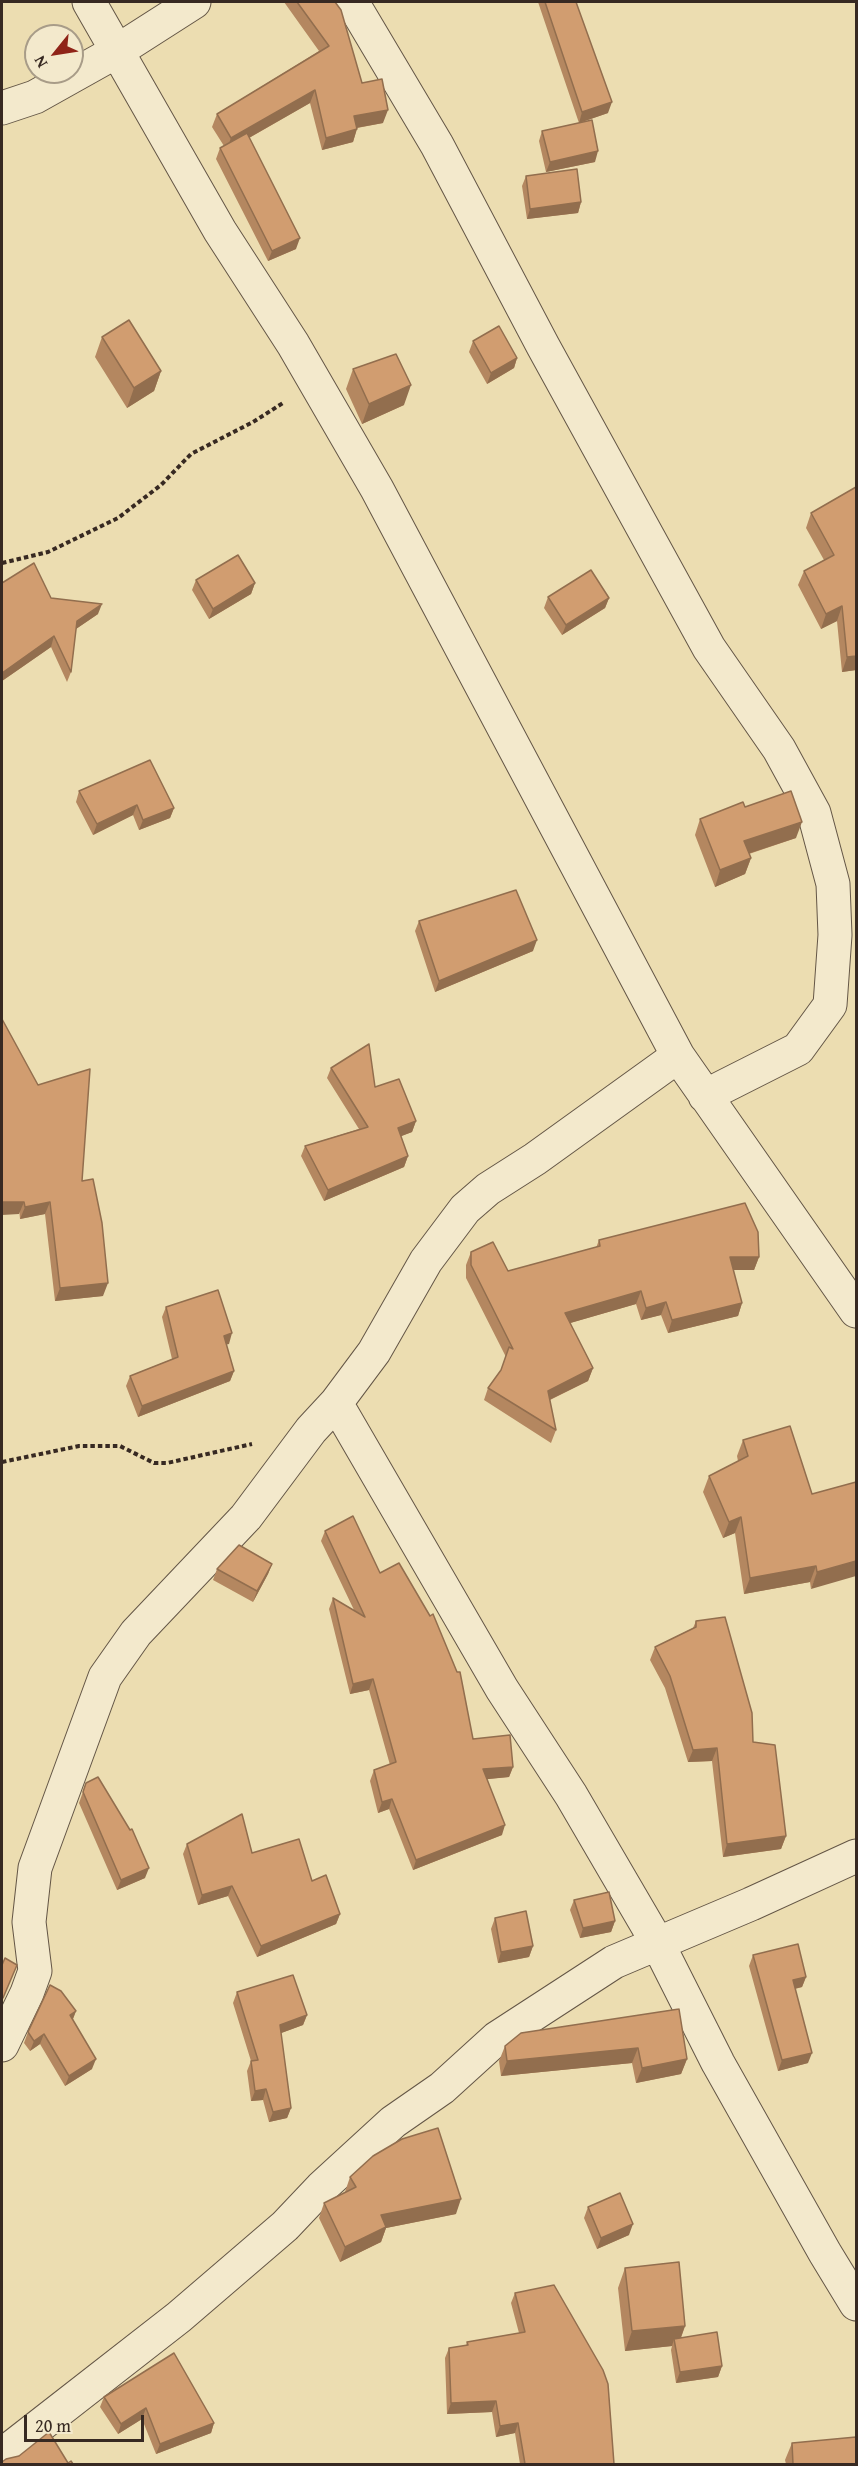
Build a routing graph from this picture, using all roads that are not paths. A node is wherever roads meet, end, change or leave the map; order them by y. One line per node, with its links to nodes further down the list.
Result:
1 (89, 2): 4 (street)
2 (194, 2): 4 (street)
3 (352, 2): 6 (street)
4 (118, 50): 5 (street); 7 (street)
5 (2, 108)
6 (846, 944): 8 (street)
7 (678, 1056): 8 (street); 10 (street)
8 (705, 1096): 9 (street)
9 (856, 1311)
10 (336, 1403): 12 (street); 13 (street)
11 (856, 1856): 12 (street)
12 (658, 1944): 14 (street); 15 (street)
13 (2, 2045)
14 (856, 2304)
15 (2, 2455)

